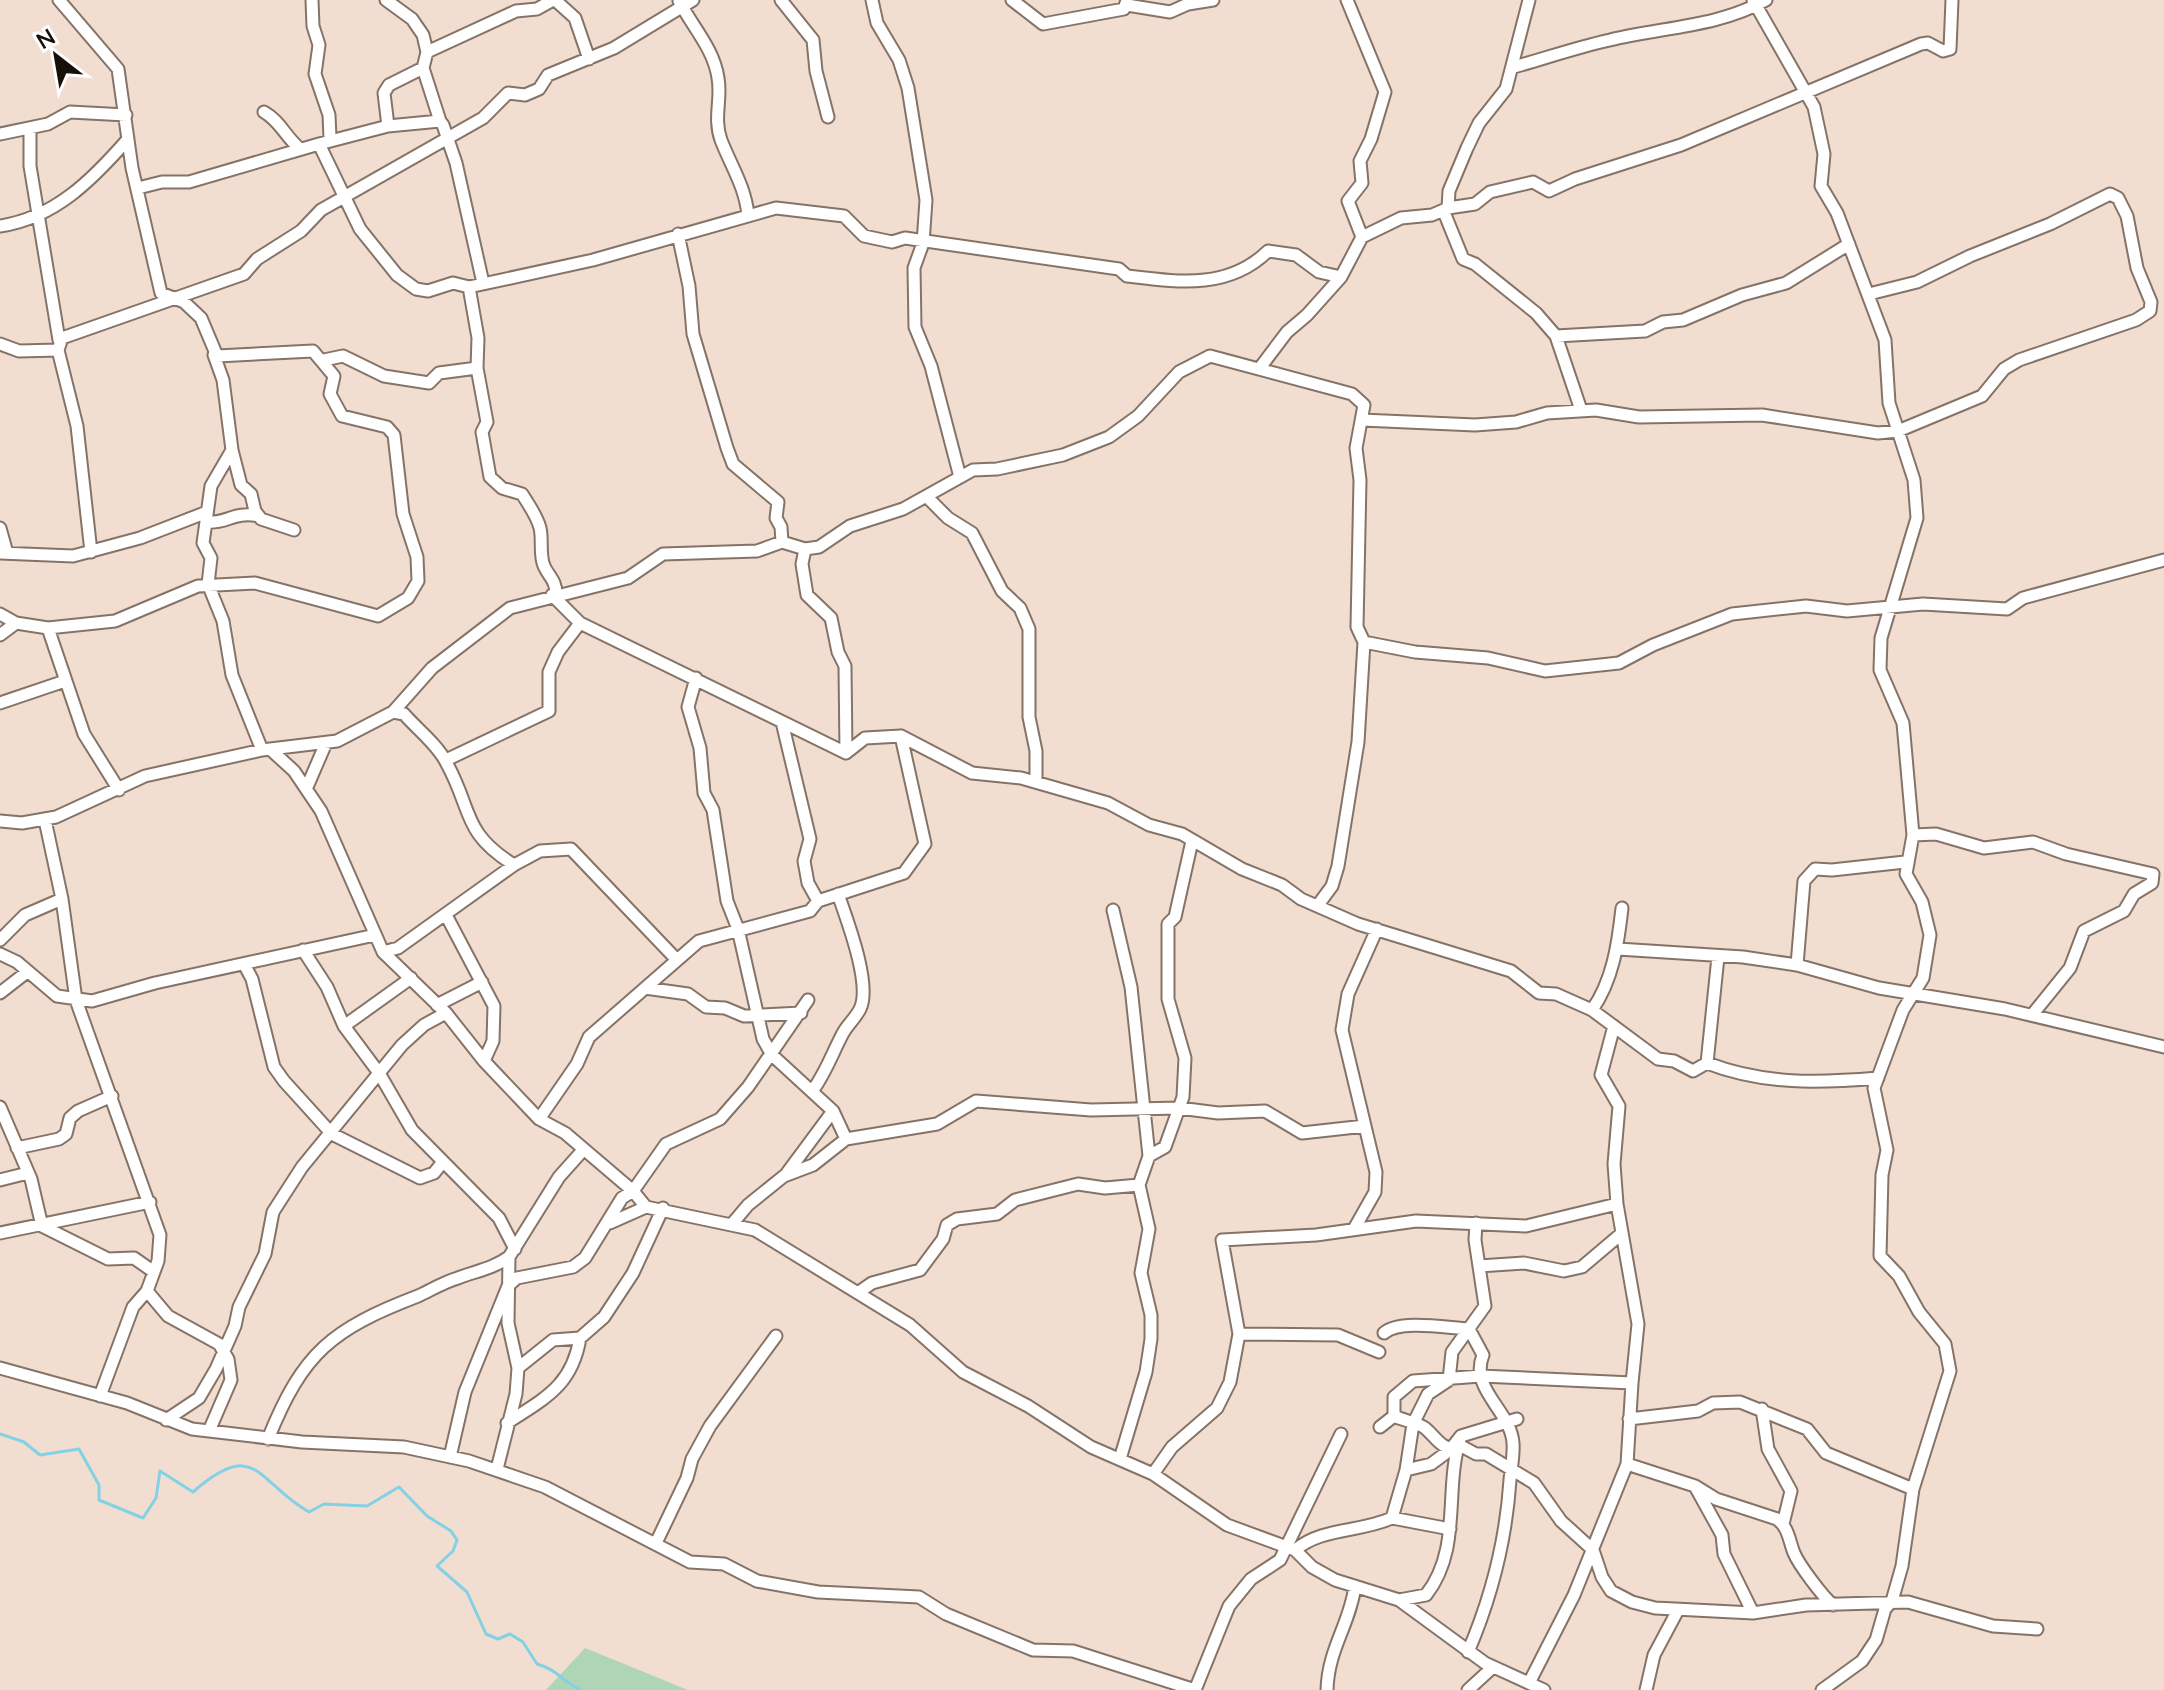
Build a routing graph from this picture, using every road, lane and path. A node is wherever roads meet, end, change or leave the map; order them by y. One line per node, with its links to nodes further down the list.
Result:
1 (59, 0): 22 (street)
2 (312, 0): 30 (street)
3 (386, 0): 16 (street)
4 (554, 0): 16 (street); 17 (street)
5 (781, 0): 23 (street)
6 (872, 0): 41 (street)
7 (1012, 0): 14 (street)
8 (1213, 0): 14 (street)
9 (1347, 0): 40 (street)
10 (1529, 0): 18 (street)
11 (1766, 0): 15 (street)
12 (1952, 0): 20 (street)
13 (685, 2): 17 (street); 37 (street)
14 (1127, 3)
15 (1754, 3): 18 (street); 20 (street)
16 (427, 52): 19 (street)
17 (589, 59): 28 (street)
18 (1514, 67): 35 (street)
19 (423, 68): 24 (street); 25 (street)
20 (1810, 93): 35 (street); 42 (street)
21 (264, 112): 32 (street)
22 (126, 115): 26 (street); 29 (street)
23 (828, 117)
24 (440, 121): 25 (street); 28 (street)
25 (388, 126): 30 (street)
26 (30, 129): 27 (street); 31 (street)
27 (5, 133): 31 (street)
28 (449, 137): 34 (street); 44 (street)
29 (128, 139): 33 (street); 36 (street)
30 (324, 141): 32 (street); 34 (street)
31 (28, 144): 36 (street)
32 (299, 148): 33 (street)
33 (138, 188): 47 (street)
34 (346, 196): 45 (street); 47 (street)
35 (1446, 210): 40 (street); 48 (street)
36 (40, 215): 38 (street); 50 (street)
37 (748, 215): 39 (street); 41 (street)
38 (0, 226)
39 (678, 234): 44 (street); 65 (street)
40 (1362, 237): 43 (street)
41 (923, 243): 43 (street); 59 (street)
42 (1849, 244): 46 (street); 48 (street)
43 (1341, 277): 54 (street)
44 (483, 283): 45 (street)
45 (469, 287): 53 (street)
46 (1869, 294): 57 (street); 57 (street)
47 (168, 298): 50 (street); 51 (street)
48 (1556, 336): 55 (street)
49 (0, 344): 50 (street)
50 (59, 345): 67 (street)
51 (214, 355): 52 (street); 58 (street)
52 (324, 360): 53 (street); 70 (street)
53 (477, 368): 71 (street)
54 (1259, 369): 56 (street); 59 (street)
55 (1581, 410): 56 (street); 57 (street)
56 (1362, 420): 78 (street)
57 (1898, 431): 72 (street)
58 (232, 450): 61 (street); 62 (street)
59 (960, 477): 60 (street)
60 (927, 497): 66 (street); 89 (street)
61 (259, 516): 62 (street); 64 (street)
62 (207, 517): 67 (street); 70 (street)
63 (0, 528): 68 (street)
64 (294, 530)
65 (782, 542): 66 (street); 71 (street)
66 (805, 549): 87 (street)
67 (91, 552): 68 (street)
68 (3, 553)
69 (2164, 560): 72 (street)
70 (208, 584): 76 (street); 86 (street)
71 (554, 595): 75 (street); 82 (street)
72 (1890, 607): 78 (street); 94 (street)
73 (0, 614): 74 (street)
74 (16, 623): 76 (street); 77 (street)
75 (580, 623): 79 (street); 88 (street)
76 (48, 628): 80 (street)
77 (0, 635)
78 (1364, 642): 101 (street)
79 (696, 678): 83 (street); 105 (street)
80 (65, 681): 81 (street); 91 (street)
81 (0, 703)
82 (393, 712): 85 (street); 88 (street)
83 (782, 722): 87 (street); 100 (street)
84 (901, 736): 87 (street); 89 (street); 98 (street)
85 (326, 743): 86 (street); 90 (street)
86 (267, 750): 90 (street); 91 (street)
87 (846, 753)
88 (446, 760): 97 (street)
89 (1036, 781): 95 (street)
90 (307, 787): 107 (street)
91 (119, 790): 92 (street)
92 (45, 820): 93 (street); 99 (street)
93 (0, 821)
94 (1913, 835): 96 (street); 128 (street)
95 (1192, 841): 101 (street); 141 (street)
96 (1905, 862): 116 (street); 122 (street)
97 (514, 865): 104 (street); 114 (street)
98 (838, 894): 100 (street); 138 (street)
99 (62, 899): 108 (street); 123 (street)
100 (818, 901): 105 (street)
101 (1318, 905): 106 (street)
102 (1622, 908): 109 (street)
103 (1113, 910): 142 (street)
104 (446, 915): 111 (street); 119 (street)
105 (738, 929): 114 (street); 129 (street)
106 (1377, 929): 126 (street); 145 (street)
107 (375, 935): 110 (street); 111 (street)
108 (0, 940)
109 (1618, 949): 113 (street); 126 (street)
110 (303, 950): 115 (street); 130 (street)
111 (383, 952): 118 (street)
112 (0, 954): 117 (street)
113 (1718, 957): 116 (street); 135 (street)
114 (677, 960): 120 (street)
115 (244, 964): 123 (street); 146 (street)
116 (1797, 965): 122 (street)
117 (27, 972): 121 (street); 123 (street)
118 (411, 978): 125 (street); 130 (street)
119 (482, 982): 125 (street); 134 (street)
120 (645, 988): 129 (street); 144 (street)
121 (0, 993)
122 (1913, 995): 128 (street); 137 (street)
123 (76, 1000): 139 (street)
124 (808, 1000): 127 (street)
125 (442, 1009): 134 (street); 136 (street)
126 (1592, 1010): 131 (street)
127 (801, 1013): 129 (street); 133 (street)
128 (2032, 1015): 132 (street)
129 (757, 1016): 133 (street)
130 (344, 1026): 136 (street)
131 (1614, 1026): 135 (street); 158 (street)
132 (2164, 1047)
133 (772, 1055): 138 (street); 156 (street)
134 (484, 1061): 144 (street)
135 (1707, 1063): 137 (street)
136 (379, 1073): 146 (street); 151 (street)
137 (1878, 1078): 207 (street)
138 (813, 1090): 143 (street)
139 (112, 1096): 148 (street); 157 (street)
140 (0, 1107): 148 (street)
141 (1179, 1108): 142 (street); 145 (street); 150 (street)
142 (1146, 1109): 147 (street); 150 (street)
143 (833, 1111): 147 (street); 153 (street)
144 (539, 1119): 149 (street)
145 (1365, 1126): 165 (street)
146 (332, 1134): 151 (street); 179 (street)
147 (846, 1139): 153 (street)
148 (17, 1148): 152 (street)
149 (584, 1149): 156 (street); 168 (street)
150 (1149, 1156): 155 (street)
151 (442, 1163): 168 (street)
152 (28, 1173): 154 (street); 164 (street)
153 (784, 1176): 163 (street)
154 (0, 1180)
155 (1139, 1185): 173 (street); 200 (street)
156 (633, 1191): 159 (street); 162 (street)
157 (150, 1202): 164 (street); 170 (street)
158 (1617, 1204): 161 (street); 167 (street)
159 (646, 1207): 160 (street); 162 (street)
160 (663, 1208): 163 (street); 178 (street)
161 (1476, 1223): 165 (street); 169 (street)
162 (608, 1224): 171 (street)
163 (732, 1224): 173 (street)
164 (42, 1226): 166 (street); 170 (street)
165 (1354, 1229): 176 (street)
166 (0, 1233)
167 (1621, 1234): 169 (street); 185 (street)
168 (512, 1253): 171 (street); 197 (street)
169 (1479, 1266): 174 (street)
170 (154, 1272): 172 (street)
171 (508, 1286): 182 (street); 199 (street)
172 (147, 1291): 179 (street); 186 (street)
173 (859, 1292): 200 (street)
174 (1469, 1329): 175 (street); 183 (street); 184 (street)
175 (1384, 1333)
176 (1239, 1334): 180 (street); 205 (street)
177 (776, 1336): 211 (street)
178 (580, 1338): 182 (street); 192 (street)
179 (224, 1352): 190 (street); 195 (street)
180 (1379, 1352)
181 (0, 1368): 186 (street)
182 (518, 1368): 192 (street)
183 (1481, 1376): 184 (street); 185 (street); 191 (street)
184 (1449, 1380): 188 (street); 193 (street)
185 (1632, 1383): 189 (street)
186 (100, 1396): 190 (street)
187 (1762, 1409): 189 (street); 207 (street); 209 (street)
188 (1394, 1416): 193 (street); 194 (street)
189 (1629, 1419): 201 (street)
190 (166, 1420): 195 (street)
191 (1512, 1421): 198 (street); 203 (street)
192 (507, 1423): 202 (street)
193 (1413, 1424): 198 (street); 204 (street)
194 (1380, 1427)
195 (209, 1431): 197 (street)
196 (1341, 1434): 212 (street)
197 (268, 1439): 199 (street)
198 (1456, 1445): 203 (street); 204 (street); 210 (street)
199 (450, 1457): 202 (street)
200 (1120, 1459): 205 (street)
201 (1627, 1464): 206 (street); 213 (street)
202 (497, 1469): 211 (street)
203 (1511, 1469): 213 (street); 221 (street)
204 (1406, 1470): 208 (street)
205 (1153, 1474): 212 (street)
206 (1695, 1486): 209 (street); 219 (street)
207 (1913, 1489): 216 (street)
208 (1392, 1518): 210 (street); 212 (street)
209 (1783, 1524): 217 (street)
210 (1450, 1529): 215 (street)
211 (656, 1543): 224 (street)
212 (1291, 1549): 214 (street); 224 (street)
213 (1593, 1550): 218 (street); 223 (street)
214 (1355, 1586): 215 (street); 225 (street)
215 (1399, 1600): 221 (street)
216 (1892, 1601): 217 (street); 220 (street); 229 (street)
217 (1833, 1605): 219 (street)
218 (1678, 1610): 219 (street); 228 (street)
219 (1753, 1613)
220 (2037, 1629)
221 (1468, 1652): 222 (street)
222 (1493, 1667): 223 (street); 226 (street)
223 (1521, 1684): 227 (street)
224 (1195, 1690)
225 (1327, 1690)
226 (1468, 1690)
227 (1544, 1690)
228 (1646, 1690)
229 (1822, 1690)

